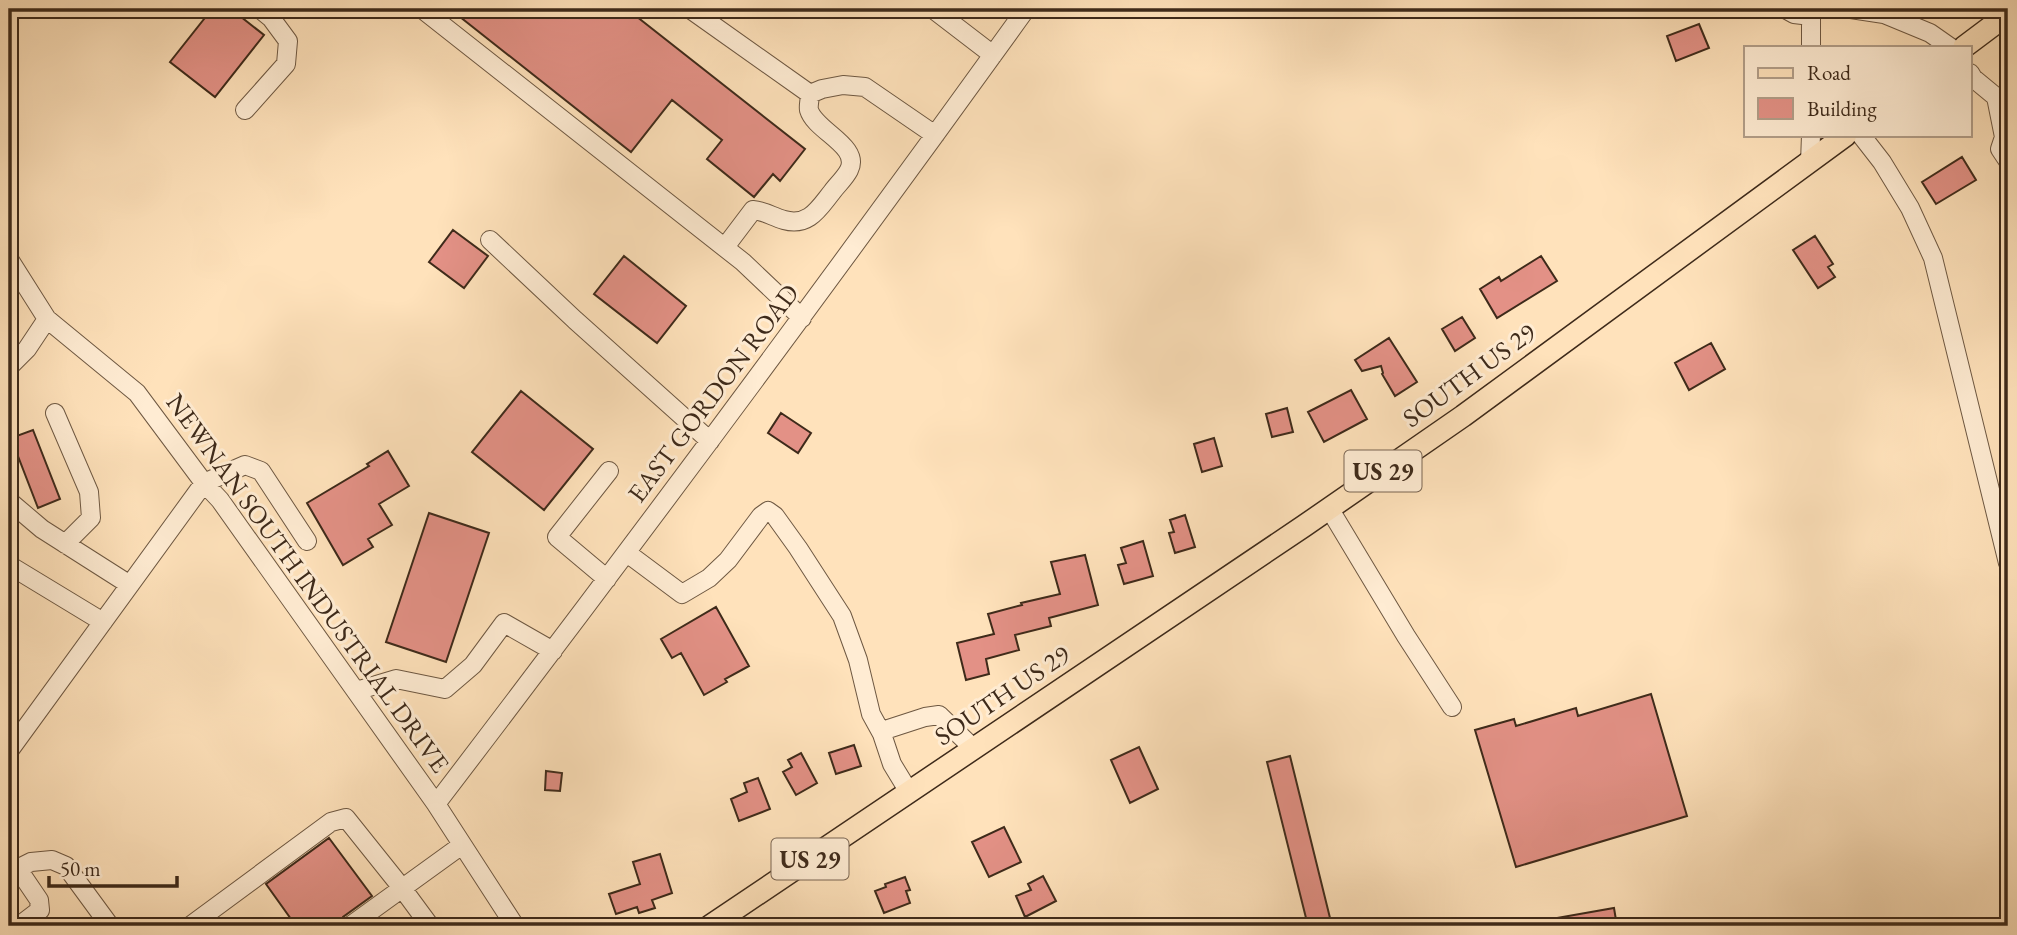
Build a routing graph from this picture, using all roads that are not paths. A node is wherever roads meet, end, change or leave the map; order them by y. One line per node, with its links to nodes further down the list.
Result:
1 (261, 9): 16 (street)
2 (422, 9): 24 (street)
3 (690, 9): 15 (street)
4 (933, 9): 13 (street)
5 (1026, 9): 13 (street, EAST GORDON ROAD)
6 (1784, 9): 8 (street)
7 (1851, 9): 11 (street)
8 (1813, 12): 10 (street)
9 (2008, 14): 12 (main road)
10 (1811, 46)
11 (1949, 46)
12 (1965, 46)
13 (993, 55): 17 (street, EAST GORDON ROAD)
14 (1972, 76): 21 (street)
15 (810, 94): 17 (street); 24 (street)
16 (245, 110)
17 (935, 135): 26 (street, EAST GORDON ROAD)
18 (1811, 136): 22 (street)
19 (1845, 136): 22 (main road, SOUTH US 29 / US 29)
20 (1862, 136): 38 (street)
21 (2008, 161)
22 (1810, 162): 34 (main road, SOUTH US 29 / US 29)
23 (490, 240): 30 (street)
24 (725, 247): 26 (street)
25 (9, 259): 27 (street, NEWNAN SOUTH INDUSTRIAL DRIVE)
26 (802, 318): 30 (street, EAST GORDON ROAD)
27 (47, 319): 28 (street); 32 (street, NEWNAN SOUTH INDUSTRIAL DRIVE)
28 (9, 367)
29 (55, 413): 36 (street)
30 (710, 441): 37 (street, EAST GORDON ROAD)
31 (609, 471): 40 (street)
32 (204, 483): 35 (street); 41 (street); 44 (street, NEWNAN SOUTH INDUSTRIAL DRIVE)
33 (9, 501): 36 (street)
34 (1329, 508): 45 (street); 47 (main road, SOUTH US 29 / US 29)
35 (307, 541)
36 (65, 544): 41 (street)
37 (627, 554): 40 (street, EAST GORDON ROAD); 46 (street)
38 (2008, 563)
39 (9, 565): 42 (street)
40 (607, 579): 43 (street, EAST GORDON ROAD)
41 (130, 585): 42 (street)
42 (103, 622): 48 (street)
43 (553, 651): 44 (street); 50 (street, EAST GORDON ROAD)
44 (356, 691): 50 (street, NEWNAN SOUTH INDUSTRIAL DRIVE)
45 (1452, 707)
46 (882, 734): 47 (street); 49 (street)
47 (973, 748): 49 (main road, SOUTH US 29 / US 29)
48 (9, 751)
49 (909, 792): 60 (main road, US 29)
50 (436, 804): 51 (street, NEWNAN SOUTH INDUSTRIAL DRIVE)
51 (462, 845): 53 (street); 59 (street, NEWNAN SOUTH INDUSTRIAL DRIVE)
52 (14, 871): 54 (street); 55 (street)
53 (402, 888): 56 (street); 57 (street); 58 (street)
54 (19, 926)
55 (110, 926)
56 (190, 926)
57 (350, 926)
58 (430, 926)
59 (515, 926)
60 (710, 926)

